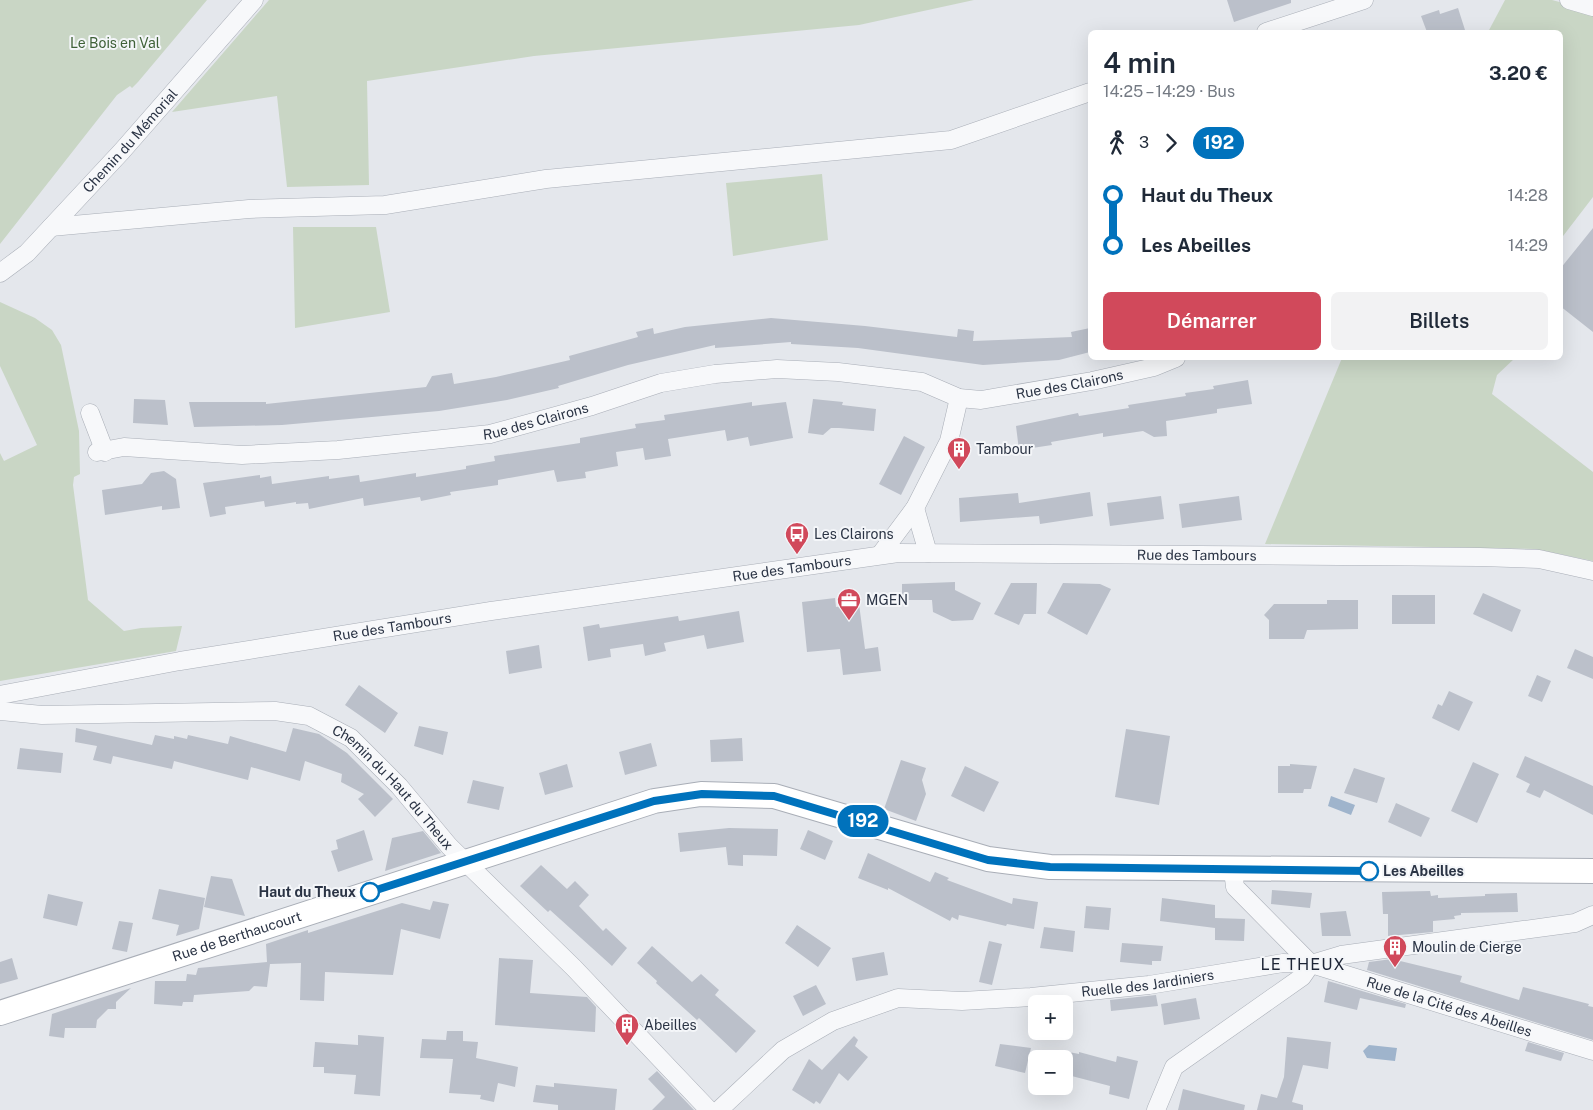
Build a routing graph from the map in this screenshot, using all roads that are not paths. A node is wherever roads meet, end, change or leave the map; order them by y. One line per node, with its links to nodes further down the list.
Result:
1 (254, 0): 7 (street, Chemin du Mémorial)
2 (1364, 0): 5 (street)
3 (1569, 0): 4 (street)
4 (1593, 7)
5 (1272, 30)
6 (1088, 93): 7 (street)
7 (51, 227): 8 (street, Chemin du Mémorial)
8 (0, 273)
9 (1170, 360): 10 (street, Rue des Clairons)
10 (959, 398): 11 (street, Rue des Clairons); 12 (street)
11 (90, 413)
12 (915, 508): 13 (street); 14 (street)
13 (928, 553): 14 (street, Rue des Tambours); 15 (street, Rue des Tambours)
14 (880, 556): 16 (street, Rue des Tambours)
15 (1593, 572)
16 (0, 694)
17 (0, 711): 18 (street, Chemin du Haut du Theux)
18 (467, 862): 19 (main road, Rue de Berthaucourt); 23 (main road, Rue de Berthaucourt); 25 (street, Chemin du Haut du Theux)
19 (1233, 870): 20 (main road, Rue de Berthaucourt); 22 (street, Rue de la Cité des Abeilles)
20 (1593, 872)
21 (1593, 915): 22 (street)
22 (1311, 964): 24 (street, Rue de la Cité des Abeilles); 26 (street, Ruelle des Jardiniers); 27 (street)
23 (0, 1013)
24 (1593, 1051)
25 (708, 1110)
26 (720, 1110)
27 (1156, 1110)

